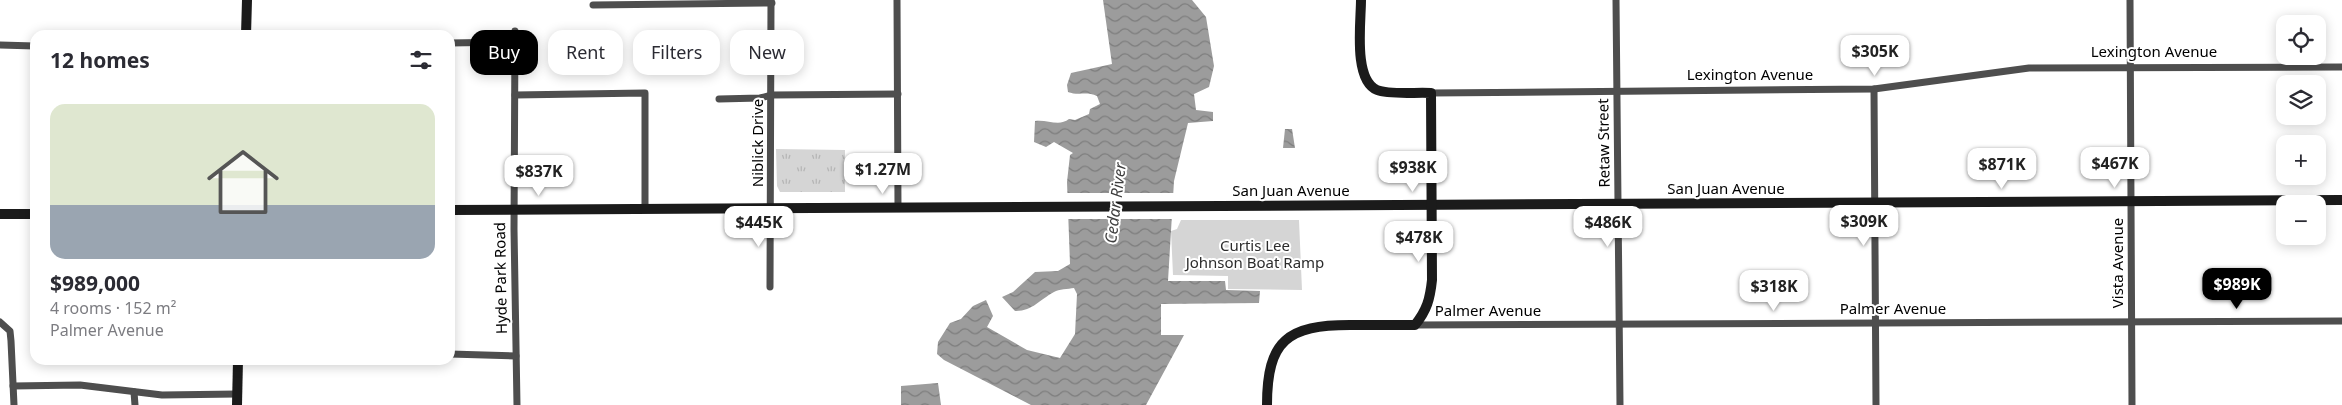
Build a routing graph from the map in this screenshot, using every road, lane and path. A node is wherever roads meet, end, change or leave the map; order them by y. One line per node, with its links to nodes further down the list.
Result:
1 (247, 0): 8 (main road)
2 (897, 0): 19 (street)
3 (1361, 0): 18 (main road, Lexington Avenue)
4 (1616, 0): 17 (street, Retaw Street)
5 (2130, 0): 13 (street, Vista Avenue)
6 (772, 2): 7 (street); 21 (street, Niblick Drive)
7 (593, 5)
8 (246, 30)
9 (455, 43): 10 (street)
10 (470, 43)
11 (0, 45): 12 (street)
12 (30, 46)
13 (2131, 66): 14 (street, Lexington Avenue); 16 (street, Lexington Avenue); 24 (street, Vista Avenue)
14 (2342, 67)
15 (515, 75): 20 (street, Hyde Park Road)
16 (1874, 89): 17 (street, Lexington Avenue); 25 (street)
17 (1617, 90): 18 (street, Lexington Avenue); 26 (street, Retaw Street)
18 (1431, 92): 27 (main road)
19 (898, 94): 21 (street); 29 (street)
20 (515, 95): 30 (street); 32 (street, Hyde Park Road)
21 (772, 95): 22 (street); 28 (street, Niblick Drive)
22 (719, 99)
23 (2342, 200): 24 (main road, San Juan Avenue)
24 (2132, 202): 25 (main road, San Juan Avenue); 37 (street, Vista Avenue)
25 (1875, 203): 26 (main road, San Juan Avenue); 39 (street)
26 (1618, 204): 27 (main road, San Juan Avenue); 40 (street, Retaw Street)
27 (1432, 205): 29 (main road, San Juan Avenue); 41 (main road)
28 (771, 208): 29 (main road, San Juan Avenue); 30 (main road, San Juan Avenue); 35 (street, Niblick Drive)
29 (898, 208)
30 (645, 209): 32 (main road, San Juan Avenue)
31 (455, 210): 32 (main road, San Juan Avenue)
32 (514, 210): 43 (street, Hyde Park Road)
33 (0, 214): 34 (main road)
34 (30, 214)
35 (770, 287)
36 (2342, 320): 37 (street, Palmer Avenue)
37 (2132, 321): 39 (street, Palmer Avenue); 54 (street, Vista Avenue)
38 (0, 322): 45 (street)
39 (1876, 323): 40 (street, Palmer Avenue); 53 (street)
40 (1619, 324): 41 (street, Palmer Avenue); 52 (street, Retaw Street)
41 (1415, 325): 51 (main road)
42 (455, 354): 43 (street)
43 (516, 356): 50 (street, Hyde Park Road)
44 (238, 365): 47 (main road)
45 (13, 386): 46 (street); 48 (street)
46 (134, 392): 47 (street); 49 (street)
47 (237, 400)
48 (14, 405)
49 (135, 405)
50 (517, 405)
51 (1266, 405)
52 (1620, 405)
53 (1876, 405)
54 (2132, 405)

